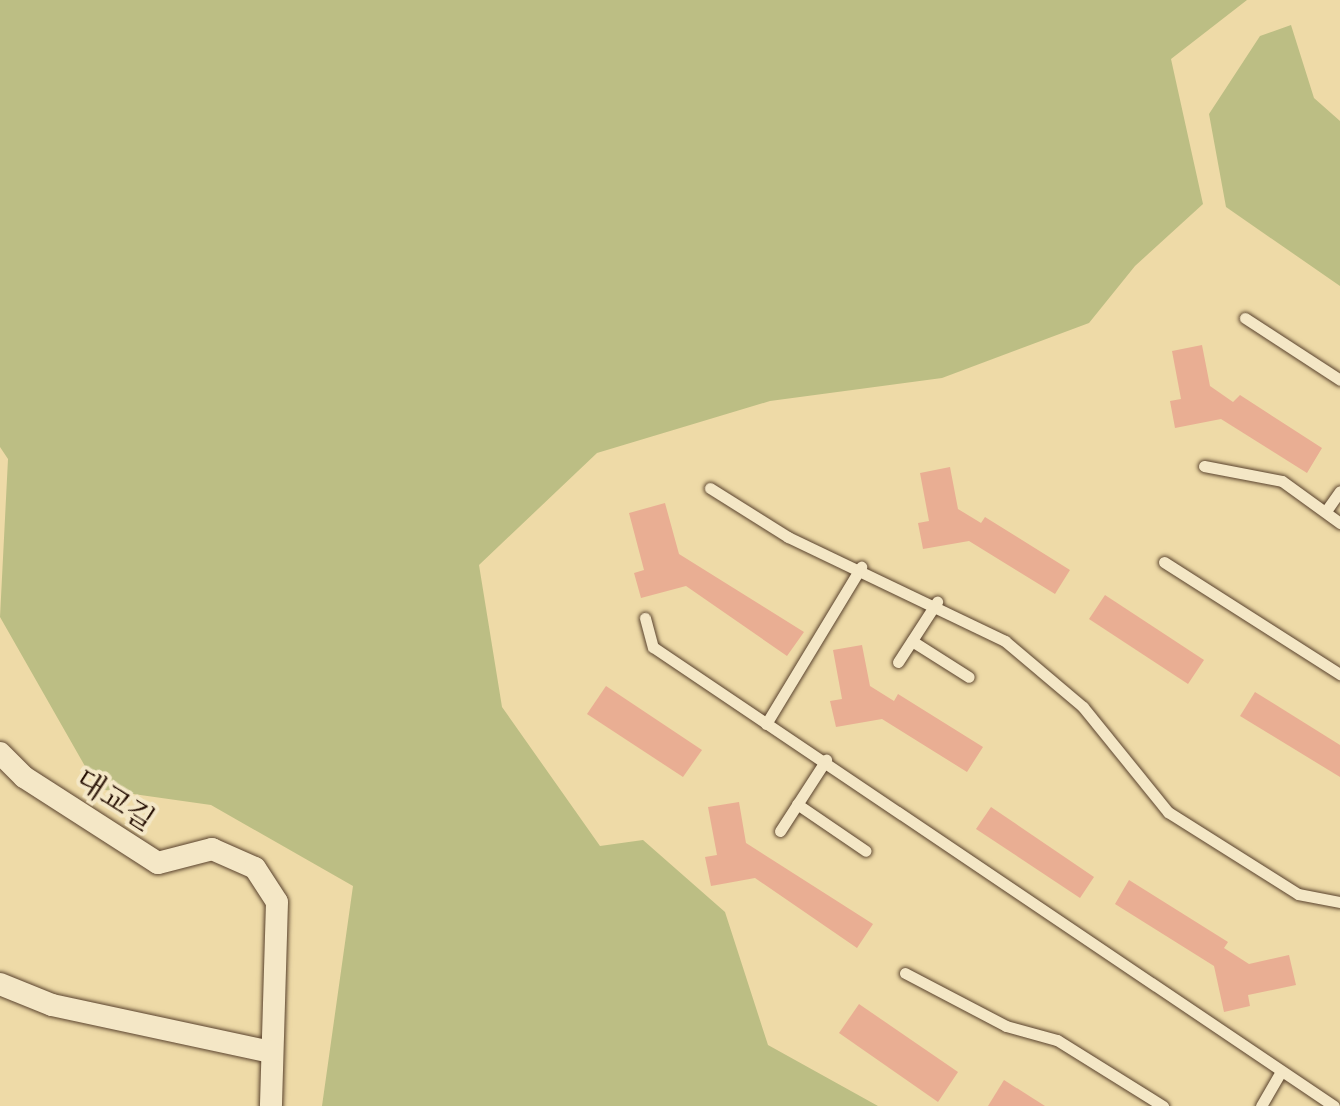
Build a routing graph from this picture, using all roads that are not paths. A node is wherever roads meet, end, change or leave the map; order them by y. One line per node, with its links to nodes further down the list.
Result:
1 (1245, 318): 2 (lane)
2 (1340, 380)
3 (1204, 466): 6 (lane)
4 (710, 488): 9 (lane)
5 (1340, 490): 6 (lane)
6 (1326, 511): 7 (lane)
7 (1340, 524)
8 (1164, 562): 14 (lane)
9 (861, 567): 10 (lane); 16 (lane)
10 (937, 602): 12 (lane); 22 (lane)
11 (645, 618): 16 (lane)
12 (912, 641): 13 (lane); 15 (lane)
13 (898, 662)
14 (1340, 674)
15 (969, 677)
16 (766, 724): 18 (lane)
17 (0, 753): 25 (street, 대교길)
18 (826, 760): 19 (lane); 26 (lane)
19 (797, 804): 20 (lane); 21 (lane)
20 (780, 830)
21 (866, 850)
22 (1340, 902)
23 (905, 974): 28 (lane)
24 (0, 984): 25 (street)
25 (272, 1052): 27 (street, 대교길)
26 (1281, 1072): 29 (lane); 30 (lane)
27 (271, 1106)
28 (1163, 1106)
29 (1262, 1106)
30 (1334, 1106)

